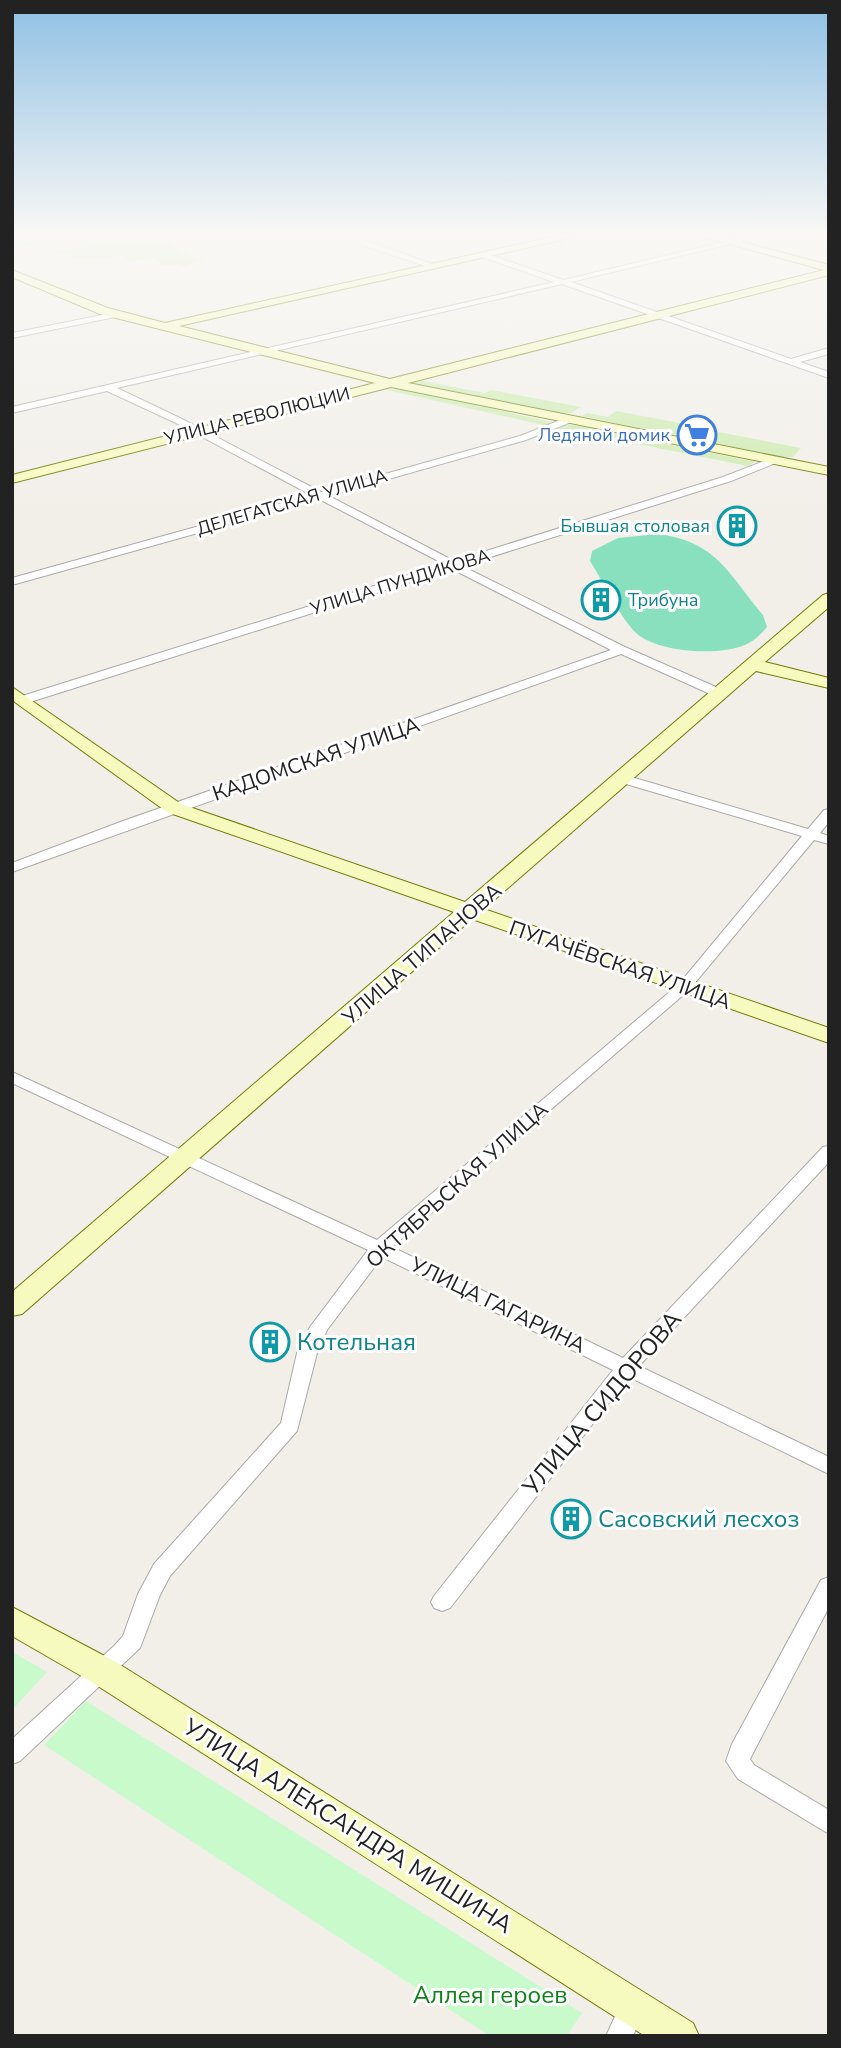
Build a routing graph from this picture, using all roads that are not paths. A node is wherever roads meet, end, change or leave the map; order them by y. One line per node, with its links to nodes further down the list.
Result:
1 (47, 329): 6 (street)
2 (175, 329): 7 (street)
3 (363, 329): 7 (street)
4 (603, 329): 11 (street, УЛИЦА РЕВОЛЮЦИИ)
5 (696, 329): 9 (street)
6 (12, 336)
7 (267, 351): 11 (street); 12 (street)
8 (829, 352): 9 (street)
9 (793, 361): 10 (street)
10 (829, 374)
11 (390, 383): 14 (street); 15 (street, УЛИЦА РЕВОЛЮЦИИ)
12 (109, 388): 13 (street); 15 (street)
13 (12, 410)
14 (571, 419): 16 (street); 19 (street, ДЕЛЕГАТСКАЯ УЛИЦА)
15 (198, 431): 18 (street, УЛИЦА РЕВОЛЮЦИИ); 19 (street)
16 (775, 460): 17 (street); 20 (street, УЛИЦА ПУНДИКОВА)
17 (829, 471)
18 (12, 480)
19 (316, 494): 20 (street); 21 (street, ДЕЛЕГАТСКАЯ УЛИЦА)
20 (453, 565): 23 (street); 27 (street, УЛИЦА ПУНДИКОВА)
21 (12, 582)
22 (829, 598): 24 (street, УЛИЦА ТИПАНОВА)
23 (621, 650): 26 (street); 29 (street, КАДОМСКАЯ УЛИЦА)
24 (754, 665): 25 (street); 26 (street, УЛИЦА ТИПАНОВА)
25 (829, 683)
26 (721, 694): 28 (street, УЛИЦА ТИПАНОВА)
27 (18, 696): 29 (street, ПУГАЧЁВСКАЯ УЛИЦА)
28 (621, 778): 31 (street); 34 (street, УЛИЦА ТИПАНОВА)
29 (174, 808): 33 (street, КАДОМСКАЯ УЛИЦА); 34 (street, ПУГАЧЁВСКАЯ УЛИЦА)
30 (829, 813): 31 (street, ОКТЯБРЬСКАЯ УЛИЦА)
31 (810, 835): 32 (street); 35 (street, ОКТЯБРЬСКАЯ УЛИЦА)
32 (829, 841)
33 (12, 868)
34 (469, 913): 35 (street, ПУГАЧЁВСКАЯ УЛИЦА); 39 (street, УЛИЦА ТИПАНОВА)
35 (684, 987): 36 (street, ПУГАЧЁВСКАЯ УЛИЦА); 40 (street, ОКТЯБРЬСКАЯ УЛИЦА)
36 (829, 1036)
37 (12, 1077): 39 (street, УЛИЦА ГАГАРИНА)
38 (829, 1152): 42 (street, УЛИЦА СИДОРОВА)
39 (186, 1159): 40 (street, УЛИЦА ГАГАРИНА); 41 (street, УЛИЦА ТИПАНОВА)
40 (380, 1248): 42 (street, УЛИЦА ГАГАРИНА); 47 (street, ОКТЯБРЬСКАЯ УЛИЦА)
41 (12, 1307)
42 (626, 1367): 43 (street, УЛИЦА ГАГАРИНА); 45 (street, УЛИЦА СИДОРОВА)
43 (829, 1466)
44 (829, 1586): 49 (street)
45 (442, 1602)
46 (12, 1620): 47 (street, УЛИЦА АЛЕКСАНДРА МИШИНА)
47 (102, 1671): 48 (street, ОКТЯБРЬСКАЯ УЛИЦА); 50 (street, УЛИЦА АЛЕКСАНДРА МИШИНА)
48 (12, 1754)
49 (829, 1822)
50 (626, 2021): 51 (street, УЛИЦА АЛЕКСАНДРА МИШИНА)
51 (680, 2036)

